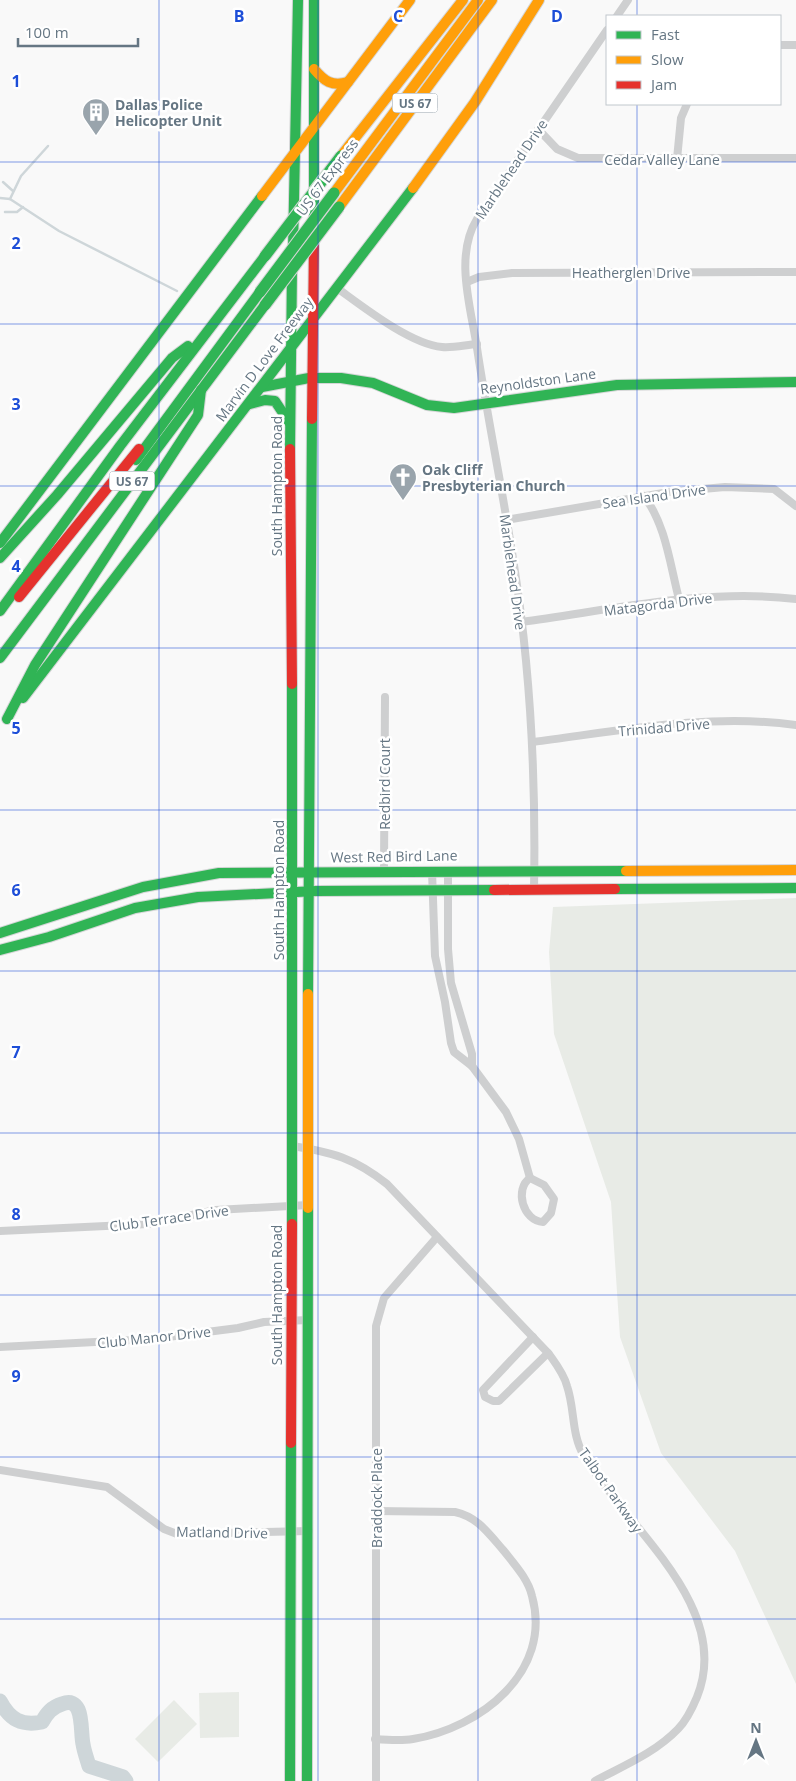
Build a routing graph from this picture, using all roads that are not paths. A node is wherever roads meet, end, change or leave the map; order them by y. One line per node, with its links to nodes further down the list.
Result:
1 (298, 0): 18 (main road, South Hampton Road)
2 (314, 0): 13 (main road)
3 (410, 0): 14 (main road)
4 (463, 0): 25 (main road, US 67, bridge)
5 (478, 0): 28 (main road, US 67 Express, bridge)
6 (492, 0): 33 (main road, US 67, bridge)
7 (539, 0): 23 (main road, Marvin D Love Freeway)
8 (628, 0): 9 (street)
9 (618, 15)
10 (606, 31): 17 (street, Marblehead Drive)
11 (781, 45): 12 (street)
12 (796, 45)
13 (314, 69): 14 (main road); 16 (main road)
14 (349, 82): 16 (main road)
15 (687, 105): 20 (street)
16 (315, 127): 18 (main road); 24 (main road)
17 (538, 129): 20 (street, Cedar Valley Lane); 22 (street, Marblehead Drive)
18 (295, 153): 27 (main road, South Hampton Road); 40 (main road)
19 (796, 158): 20 (street, Cedar Valley Lane)
20 (677, 159)
21 (796, 272): 22 (street, Heatherglen Drive)
22 (467, 282): 26 (street, Marblehead Drive)
23 (337, 288): 24 (main road, Marvin D Love Freeway); 26 (street)
24 (312, 320): 27 (main road, Marvin D Love Freeway); 29 (main road)
25 (200, 337): 41 (main road); 46 (main road, US 67)
26 (477, 344): 35 (street, Marblehead Drive)
27 (290, 350): 30 (main road, South Hampton Road); 32 (main road, Marvin D Love Freeway)
28 (200, 372): 47 (main road); 51 (main road)
29 (311, 378): 30 (main road, Reynoldston Lane); 35 (main road, Reynoldston Lane); 43 (main road)
30 (290, 380): 32 (main road, Reynoldston Lane); 36 (main road, South Hampton Road)
31 (796, 382): 35 (main road, Reynoldston Lane)
32 (262, 387): 34 (main road, Marvin D Love Freeway)
33 (201, 388): 52 (main road, US 67); 54 (main road)
34 (249, 404): 36 (main road); 54 (main road, Marvin D Love Freeway)
35 (486, 404): 39 (street, Marblehead Drive)
36 (291, 426): 42 (main road, South Hampton Road)
37 (644, 496): 38 (street, Sea Island Drive); 39 (street, Sea Island Drive); 44 (street)
38 (796, 506)
39 (506, 520): 48 (street, Marblehead Drive)
40 (0, 542)
41 (0, 558)
42 (291, 586): 43 (main road); 49 (main road, South Hampton Road)
43 (310, 586): 50 (main road)
44 (679, 599): 45 (street, Matagorda Drive); 48 (street, Matagorda Drive)
45 (796, 599)
46 (0, 611)
47 (0, 618)
48 (521, 622): 56 (street, Marblehead Drive)
49 (292, 635): 50 (main road); 63 (main road, South Hampton Road)
50 (310, 635): 64 (main road)
51 (0, 646)
52 (0, 658)
53 (385, 697): 60 (street, Redbird Court)
54 (4, 723)
55 (796, 725): 56 (street, Trinidad Drive)
56 (533, 742): 57 (street, Marblehead Drive)
57 (534, 870): 58 (main road, West Red Bird Lane); 62 (main road, West Red Bird Lane); 69 (street, Marblehead Drive)
58 (566, 870): 59 (main road, West Red Bird Lane); 66 (main road)
59 (796, 870)
60 (384, 871): 61 (main road, West Red Bird Lane); 64 (main road, West Red Bird Lane)
61 (432, 871): 62 (main road, West Red Bird Lane); 67 (street)
62 (448, 871): 68 (street)
63 (293, 872): 64 (main road, West Red Bird Lane); 71 (main road, South Hampton Road); 72 (main road, West Red Bird Lane)
64 (308, 872): 70 (main road)
65 (796, 888): 66 (main road)
66 (565, 889): 69 (main road)
67 (432, 890): 68 (main road); 70 (main road); 75 (street)
68 (447, 890): 69 (main road); 76 (street)
69 (534, 890)
70 (308, 891): 71 (main road); 84 (main road)
71 (293, 892): 73 (main road); 83 (main road, South Hampton Road)
72 (114, 896): 73 (main road); 74 (main road, West Red Bird Lane)
73 (119, 913): 77 (main road)
74 (0, 933)
75 (435, 949): 76 (street); 79 (street)
76 (448, 949): 78 (street)
77 (0, 950)
78 (452, 988): 79 (street); 80 (street)
79 (443, 992): 81 (street)
80 (460, 1020): 81 (street); 82 (street)
81 (448, 1028): 82 (street)
82 (472, 1066): 85 (street)
83 (292, 1146): 84 (street, Talbot Parkway); 87 (main road, South Hampton Road)
84 (308, 1149): 86 (main road); 89 (street, Talbot Parkway)
85 (530, 1178): 85 (street)
86 (308, 1205): 87 (street, Club Terrace Drive); 91 (main road)
87 (291, 1206): 88 (street, Club Terrace Drive); 90 (main road, South Hampton Road)
88 (0, 1231)
89 (437, 1237): 92 (street, Talbot Parkway); 98 (street, Braddock Place)
90 (291, 1319): 91 (street, Club Manor Drive); 93 (street, Club Manor Drive); 96 (main road, South Hampton Road)
91 (308, 1320): 95 (main road)
92 (533, 1337): 94 (street, Talbot Parkway); 94 (street)
93 (0, 1348)
94 (548, 1353): 105 (street, Talbot Parkway)
95 (308, 1429): 96 (main road); 99 (main road)
96 (291, 1430): 100 (main road, South Hampton Road)
97 (0, 1470): 100 (street, Matland Drive)
98 (376, 1511): 101 (street, Braddock Place); 101 (street)
99 (309, 1531): 100 (street, Matland Drive); 103 (main road)
100 (290, 1532): 102 (main road, South Hampton Road)
101 (375, 1739): 104 (street, Braddock Place)
102 (290, 1781)
103 (308, 1781)
104 (376, 1781)
105 (595, 1781)

